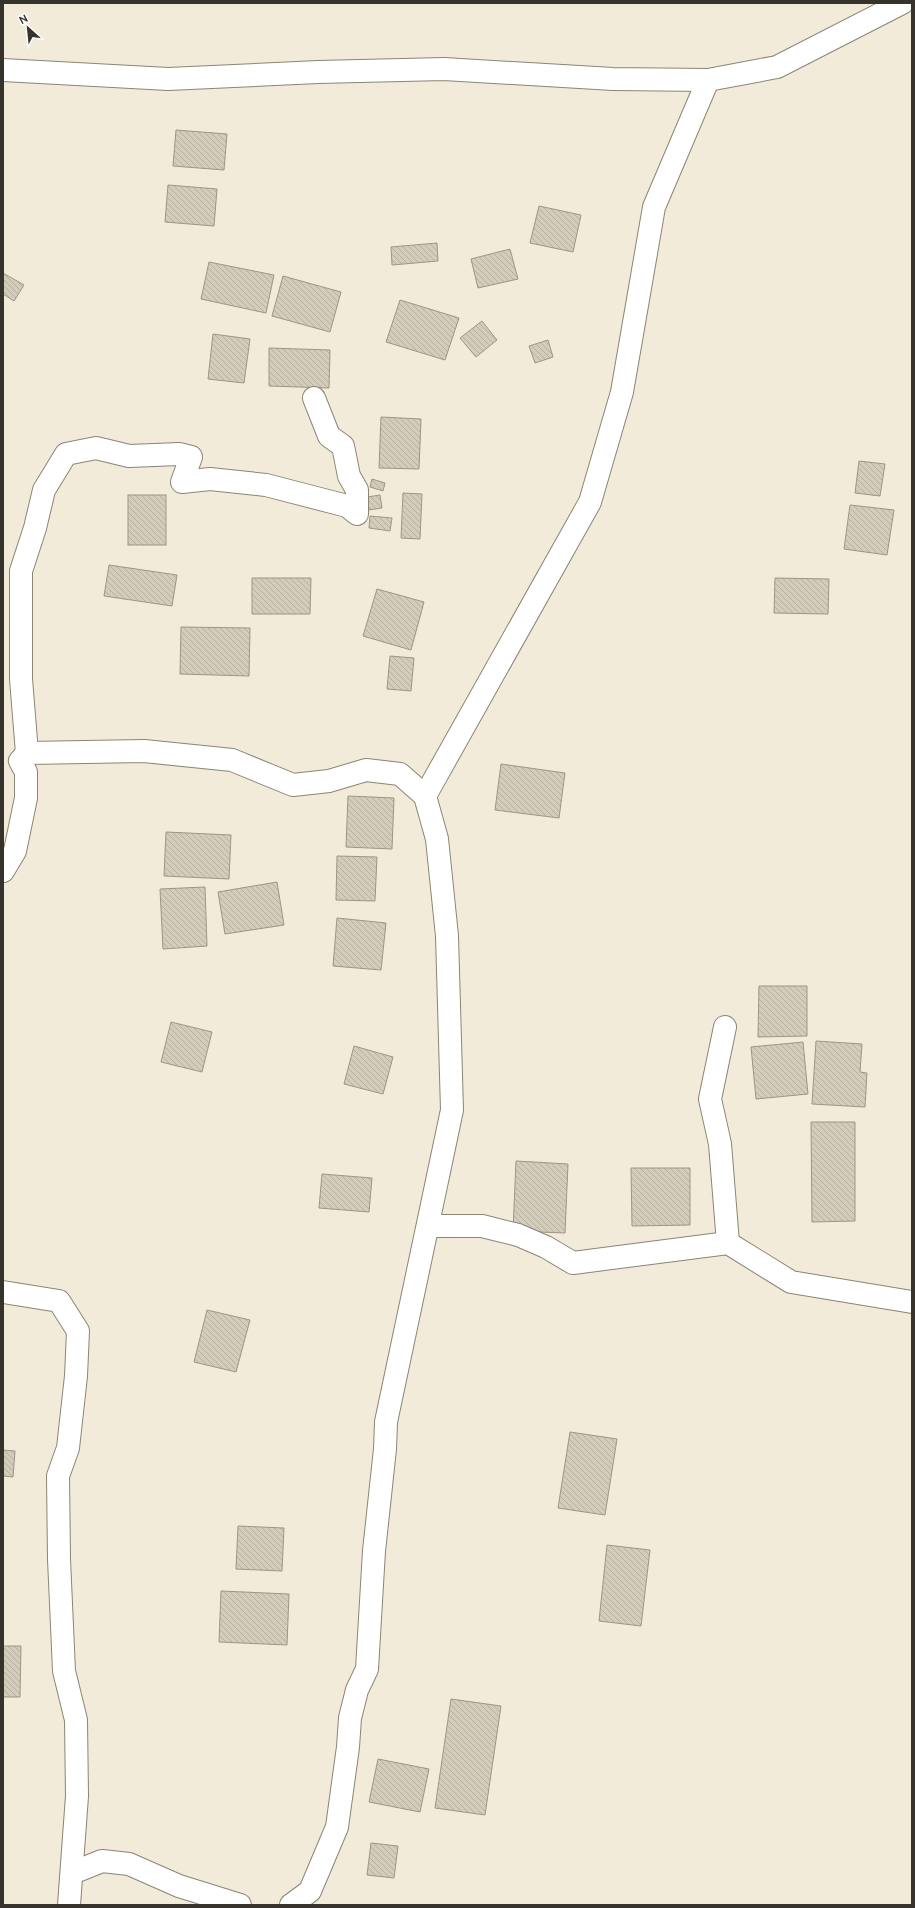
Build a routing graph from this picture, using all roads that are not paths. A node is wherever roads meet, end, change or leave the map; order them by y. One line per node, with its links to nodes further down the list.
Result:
1 (902, 3): 3 (street)
2 (3, 70): 3 (street)
3 (708, 80): 6 (street)
4 (314, 398): 5 (street)
5 (27, 753): 6 (street); 7 (street)
6 (424, 796): 9 (street)
7 (3, 870)
8 (725, 1027): 10 (street)
9 (428, 1226): 10 (street); 14 (street)
10 (728, 1243): 12 (street)
11 (3, 1292): 13 (street)
12 (912, 1302)
13 (72, 1873): 15 (street); 16 (street)
14 (308, 1898): 17 (street)
15 (69, 1905)
16 (240, 1905)
17 (291, 1905)

